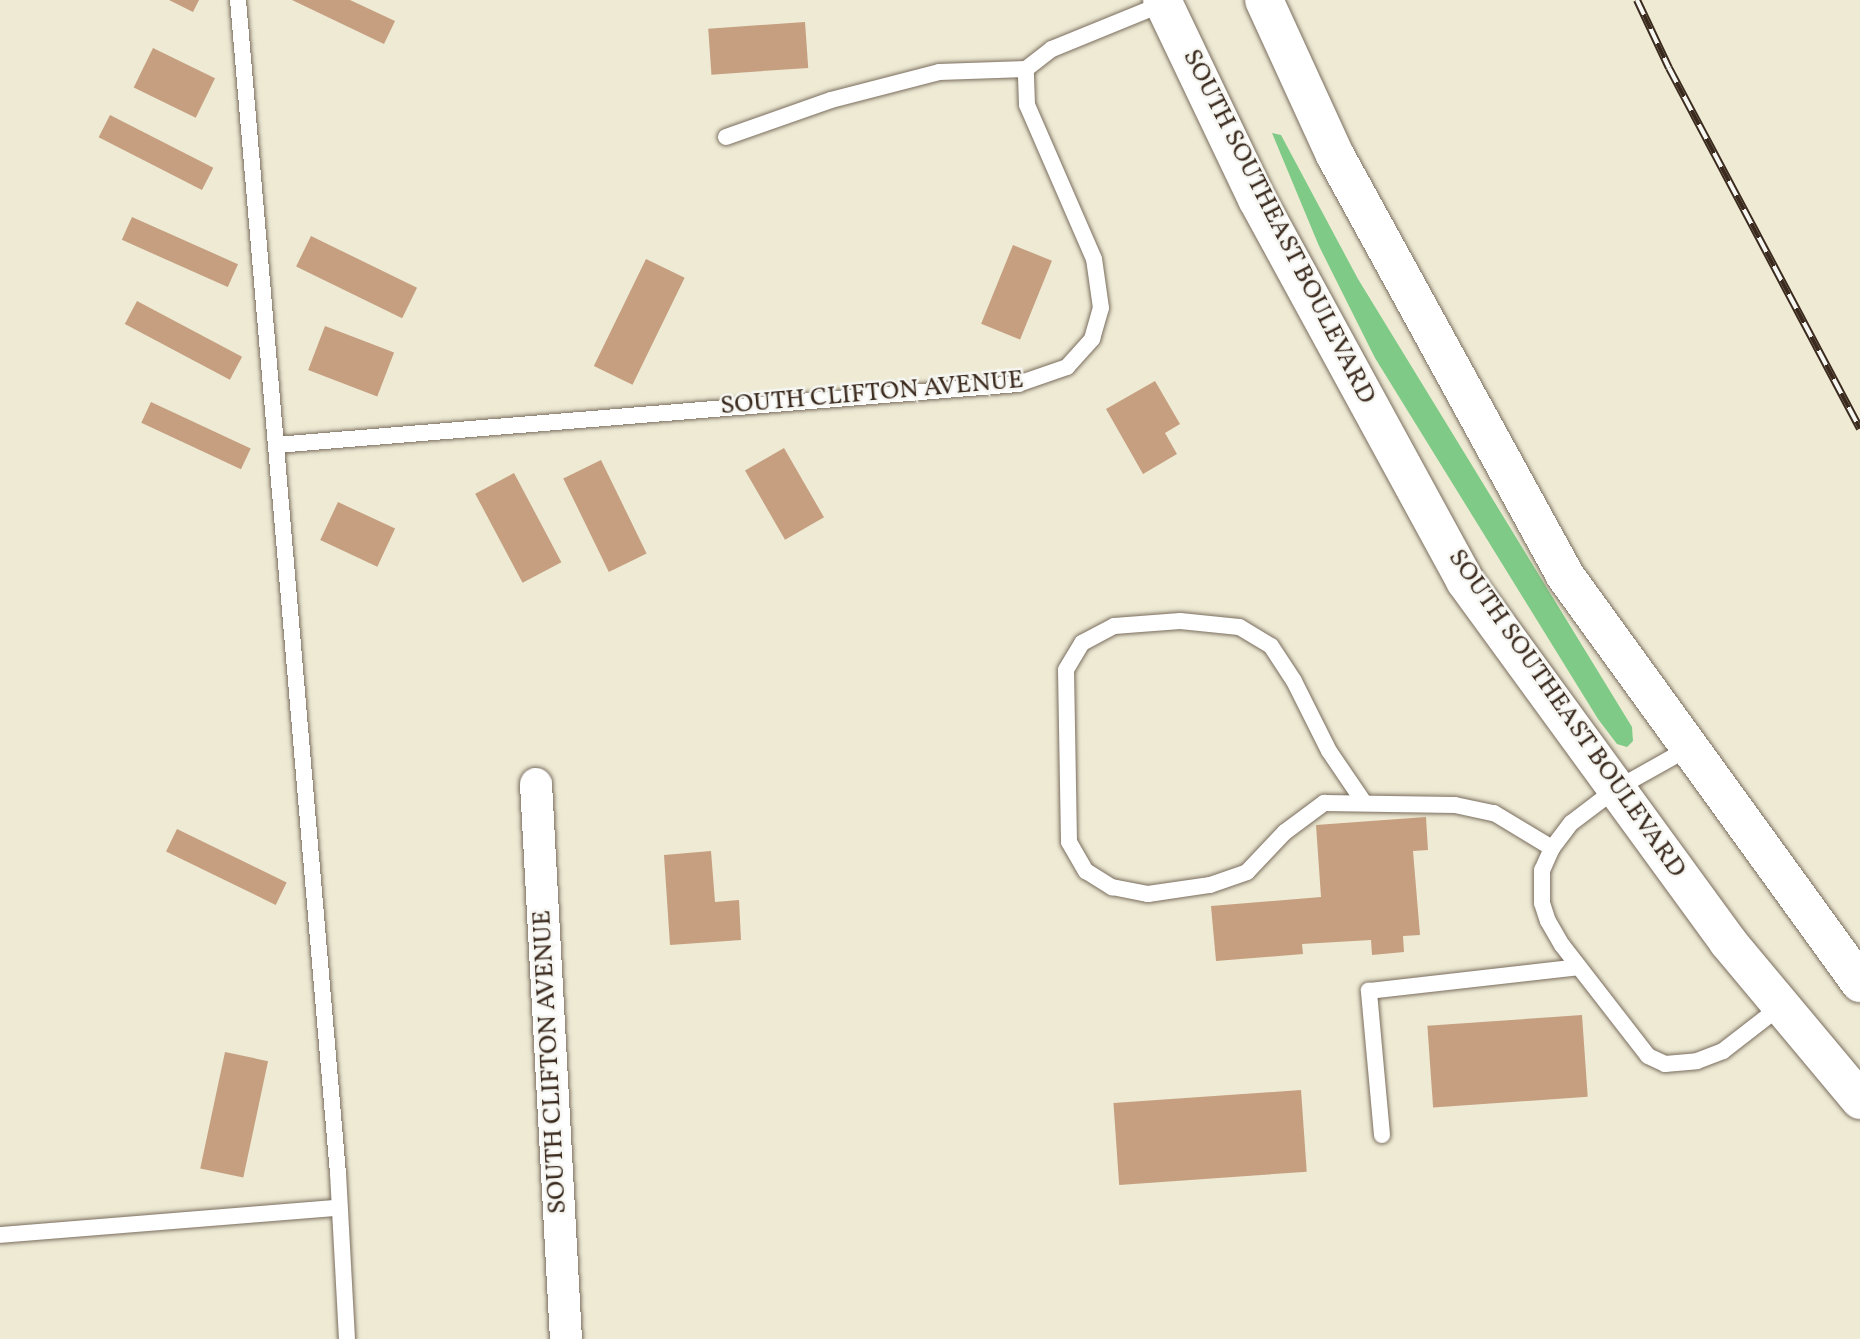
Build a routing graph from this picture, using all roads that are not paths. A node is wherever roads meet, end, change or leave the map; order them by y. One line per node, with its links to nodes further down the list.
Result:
1 (238, 0): 6 (lane)
2 (1264, 0): 7 (main road)
3 (1165, 1): 4 (lane); 9 (main road, SOUTH SOUTHEAST BOULEVARD)
4 (1026, 69): 5 (lane); 6 (lane, SOUTH CLIFTON AVENUE)
5 (726, 137)
6 (276, 444): 17 (lane)
7 (1689, 747): 9 (lane); 13 (main road)
8 (536, 784): 20 (street, SOUTH CLIFTON AVENUE)
9 (1616, 789): 11 (lane); 14 (main road, SOUTH SOUTHEAST BOULEVARD)
10 (1363, 801): 10 (lane); 11 (lane)
11 (1552, 848): 12 (lane)
12 (1579, 967): 14 (lane); 16 (lane)
13 (1860, 983)
14 (1781, 1006): 15 (main road, SOUTH SOUTHEAST BOULEVARD)
15 (1860, 1100)
16 (1382, 1135)
17 (340, 1208): 18 (lane); 19 (lane)
18 (0, 1235)
19 (347, 1339)
20 (566, 1339)

